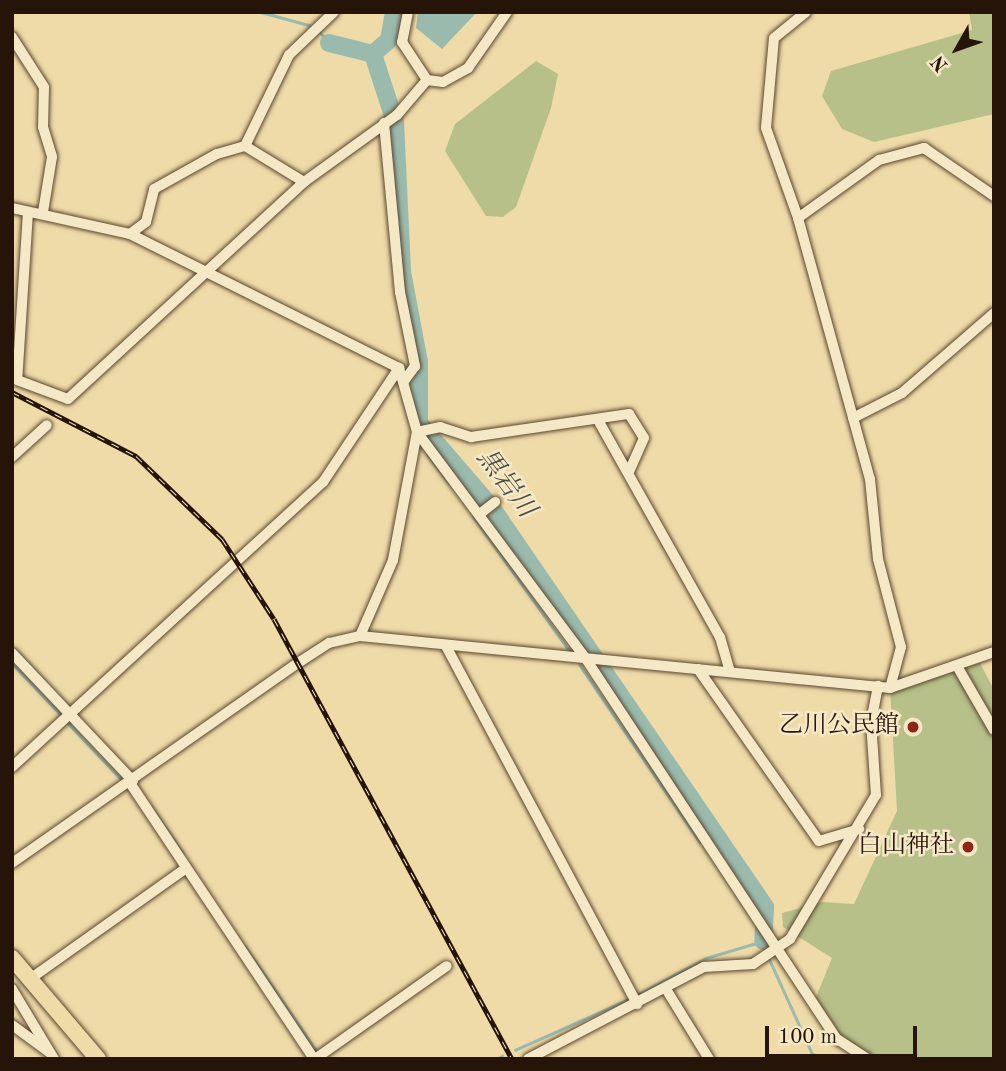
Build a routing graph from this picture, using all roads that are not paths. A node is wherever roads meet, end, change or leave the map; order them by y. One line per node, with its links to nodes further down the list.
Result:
1 (334, 12): 8 (street)
2 (408, 12): 6 (street)
3 (507, 12): 6 (street)
4 (806, 12): 14 (street)
5 (13, 41): 13 (street)
6 (427, 80): 7 (street)
7 (385, 123): 9 (street); 19 (street)
8 (245, 146): 9 (street); 15 (street)
9 (304, 182): 16 (street)
10 (994, 196): 14 (street)
11 (12, 208): 12 (street)
12 (28, 212): 13 (street); 16 (street)
13 (43, 212): 15 (street)
14 (798, 218): 20 (street)
15 (130, 234): 16 (street)
16 (204, 274): 18 (street)
17 (994, 313): 20 (street)
18 (399, 368): 19 (street); 37 (street)
19 (404, 381): 23 (street)
20 (853, 418): 36 (street)
21 (598, 421): 23 (street); 25 (street); 25 (street)
22 (47, 425): 24 (street)
23 (417, 432): 27 (street); 28 (street)
24 (12, 457)
25 (629, 471): 35 (street)
26 (495, 502): 27 (street)
27 (481, 512): 32 (street)
28 (360, 636): 29 (street); 40 (street)
29 (446, 646): 32 (street); 50 (street)
30 (994, 652): 33 (street)
31 (12, 653): 37 (street)
32 (586, 659): 34 (street); 44 (street)
33 (957, 666): 36 (street); 38 (street)
34 (698, 669): 35 (street); 41 (street)
35 (730, 671): 36 (street)
36 (884, 687): 41 (street)
37 (70, 715): 39 (street); 40 (street)
38 (994, 730)
39 (12, 767)
40 (129, 784): 42 (street); 43 (street)
41 (859, 829): 44 (street)
42 (12, 863)
43 (186, 868): 47 (street); 54 (street)
44 (776, 948): 49 (street); 57 (street)
45 (12, 958): 47 (highway)
46 (447, 966): 54 (street)
47 (30, 979): 53 (highway)
48 (12, 989): 52 (street)
49 (666, 989): 50 (street); 56 (street)
50 (637, 1003): 55 (street)
51 (12, 1025): 52 (street)
52 (51, 1055)
53 (98, 1059)
54 (315, 1059)
55 (528, 1059)
56 (709, 1059)
57 (868, 1059)

